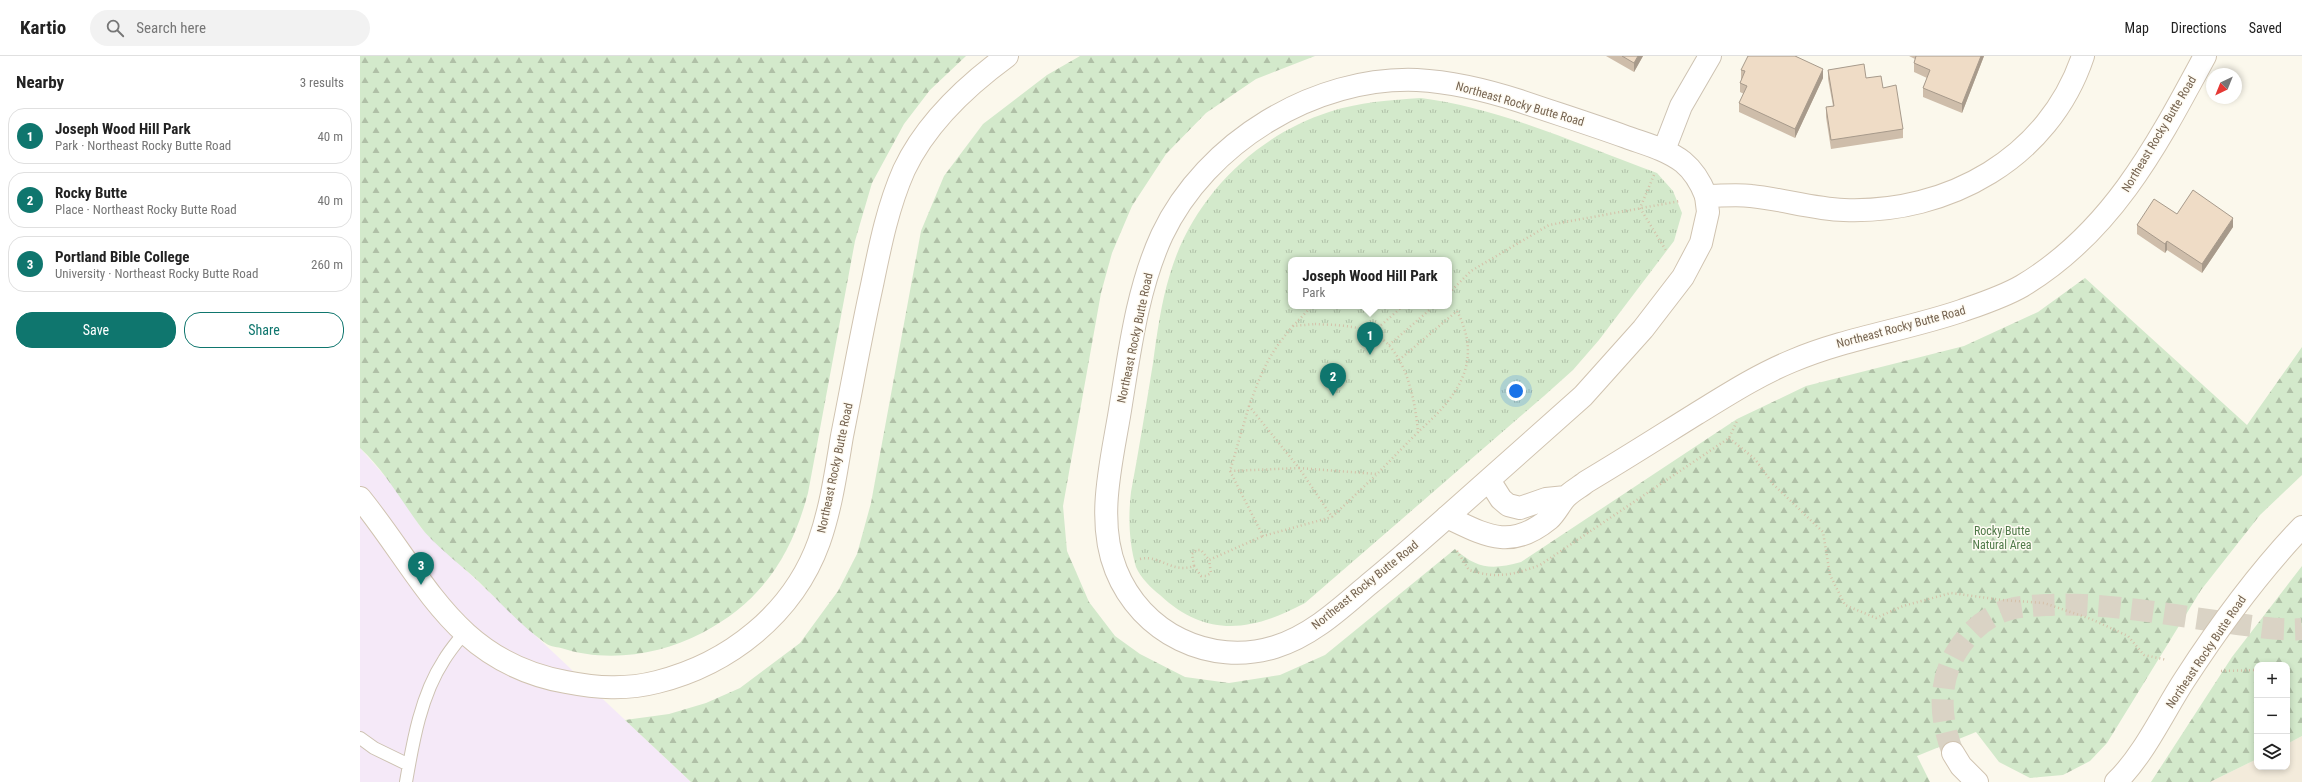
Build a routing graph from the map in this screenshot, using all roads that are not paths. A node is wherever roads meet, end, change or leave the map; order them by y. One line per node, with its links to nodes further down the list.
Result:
1 (1007, 56): 12 (street, Northeast Rocky Butte Road)
2 (1710, 56): 5 (street)
3 (2083, 56): 6 (street)
4 (2205, 56): 8 (street, Northeast Rocky Butte Road)
5 (1664, 150): 6 (street, Northeast Rocky Butte Road); 10 (street, Northeast Rocky Butte Road)
6 (1706, 196): 7 (street, Northeast Rocky Butte Road)
7 (1489, 480): 8 (street, Northeast Rocky Butte Road); 10 (street, Northeast Rocky Butte Road)
8 (1566, 497): 10 (street, Northeast Rocky Butte Road)
9 (360, 498): 12 (street, Northeast Rocky Butte Road)
10 (1447, 516)
11 (2302, 527): 18 (street, Northeast Rocky Butte Road)
12 (464, 633): 15 (lane)
13 (360, 738): 15 (lane)
14 (1953, 753): 17 (street)
15 (409, 766): 16 (lane)
16 (406, 782)
17 (1977, 782)
18 (2116, 782)

